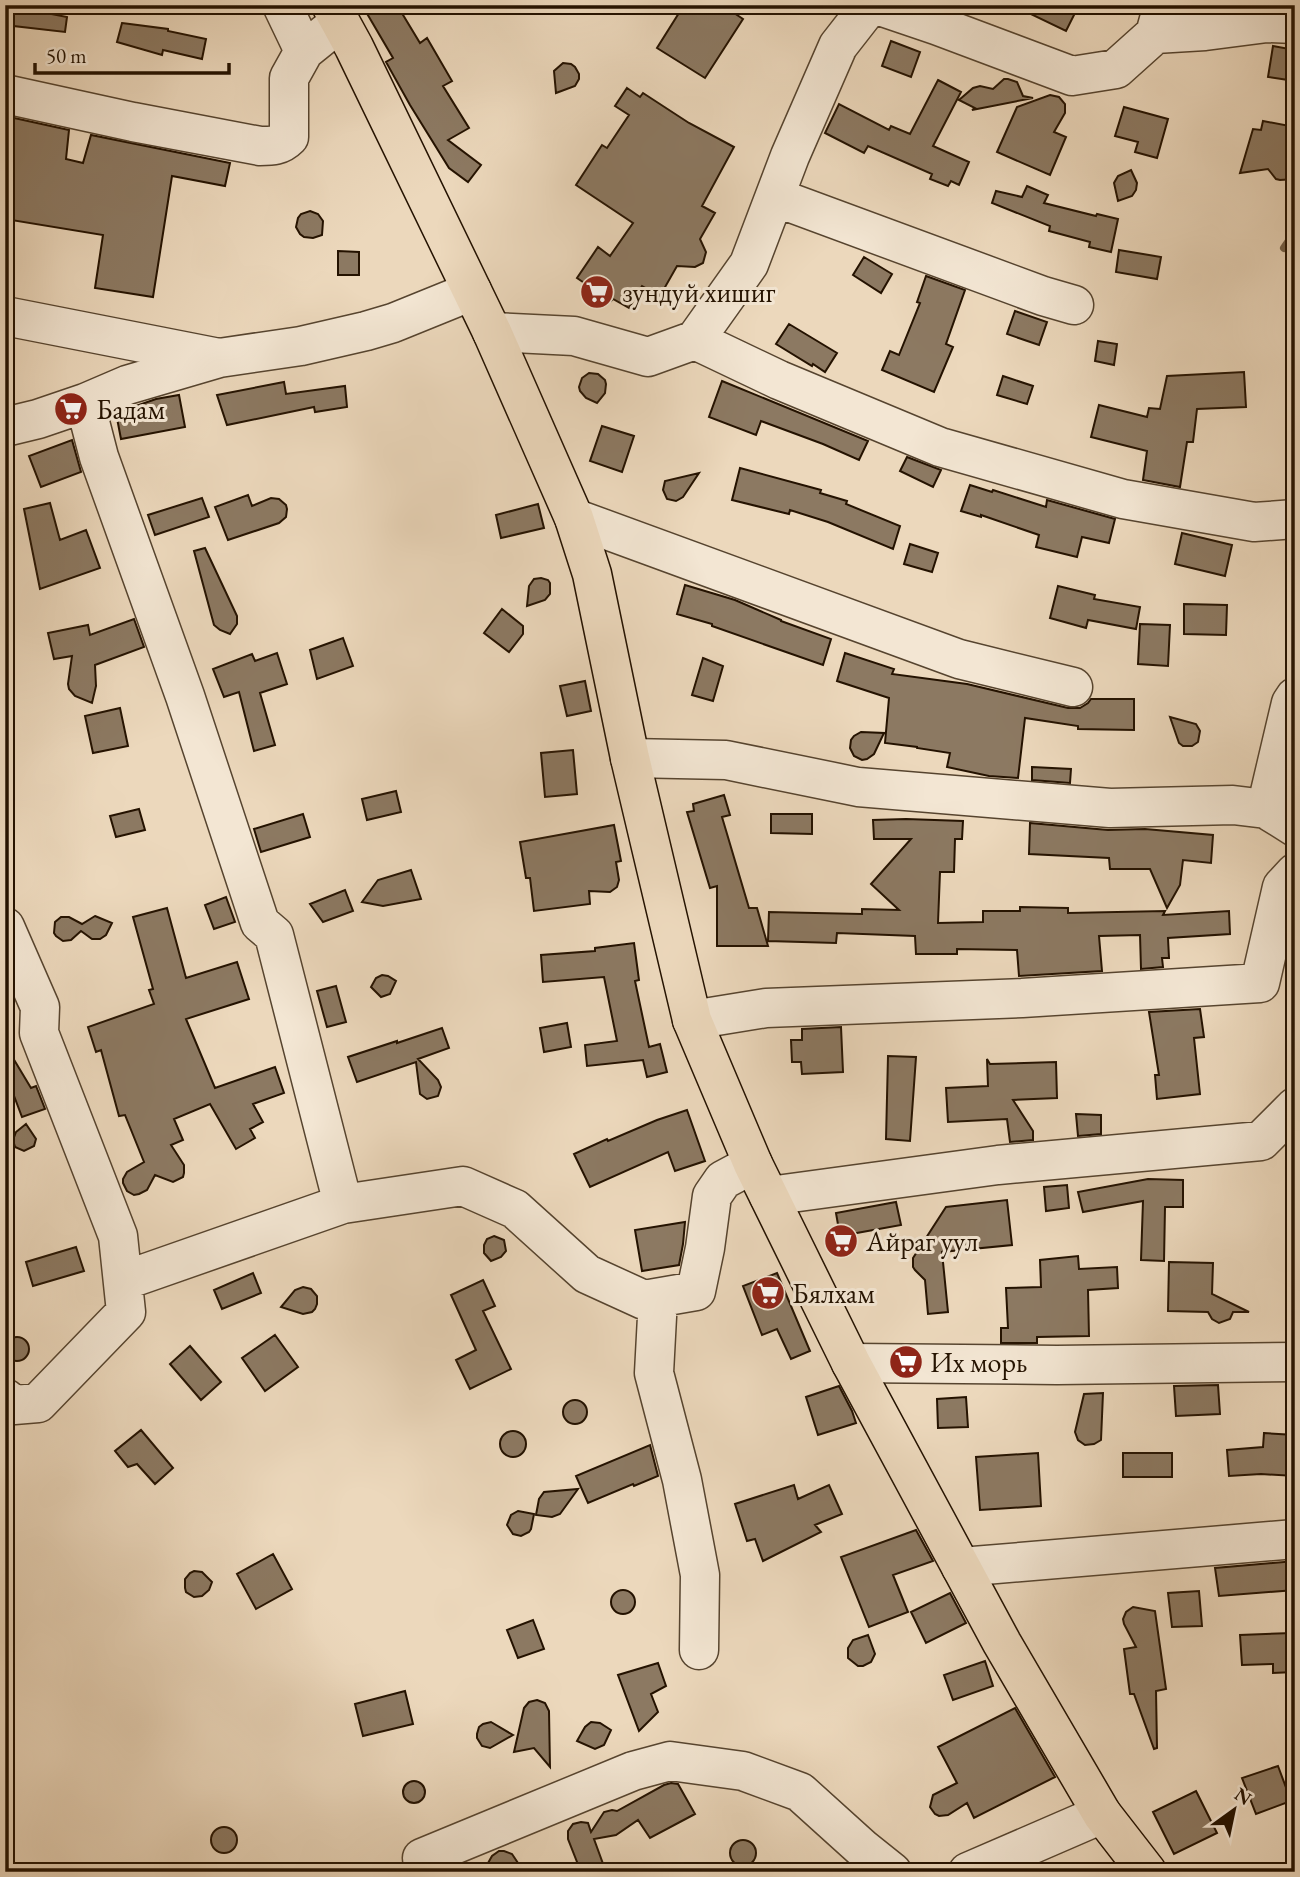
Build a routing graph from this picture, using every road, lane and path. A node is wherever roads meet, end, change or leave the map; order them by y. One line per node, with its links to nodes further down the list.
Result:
1 (282, 5): 6 (street)
2 (890, 7): 4 (street); 8 (street)
3 (336, 13): 6 (street); 9 (main road)
4 (1159, 20): 5 (street)
5 (1295, 24)
6 (304, 51): 7 (street)
7 (5, 94)
8 (775, 197): 10 (street); 13 (street)
9 (472, 291): 12 (main road); 14 (street)
10 (1074, 305)
11 (5, 316): 14 (street)
12 (492, 332): 13 (street); 17 (main road)
13 (695, 341): 18 (street)
14 (219, 358): 15 (street)
15 (85, 403): 16 (street); 28 (street)
16 (5, 427)
17 (573, 518): 19 (street); 21 (main road)
18 (1295, 519)
19 (1073, 687)
20 (1295, 697): 22 (street)
21 (630, 758): 22 (street); 25 (main road)
22 (1281, 818)
23 (1295, 873): 25 (street)
24 (5, 927): 29 (street)
25 (692, 1020): 27 (main road)
26 (1295, 1107): 27 (street)
27 (761, 1180): 30 (street); 32 (main road)
28 (344, 1204): 29 (street); 30 (street)
29 (123, 1282): 33 (street)
30 (658, 1298): 36 (street)
31 (1295, 1362): 32 (street)
32 (851, 1363): 35 (main road)
33 (5, 1398)
34 (1295, 1539): 35 (street)
35 (961, 1567): 37 (main road)
36 (699, 1650)
37 (1102, 1814): 40 (street); 41 (main road)
38 (422, 1858): 39 (street)
39 (892, 1872)
40 (968, 1872)
41 (1147, 1872)

